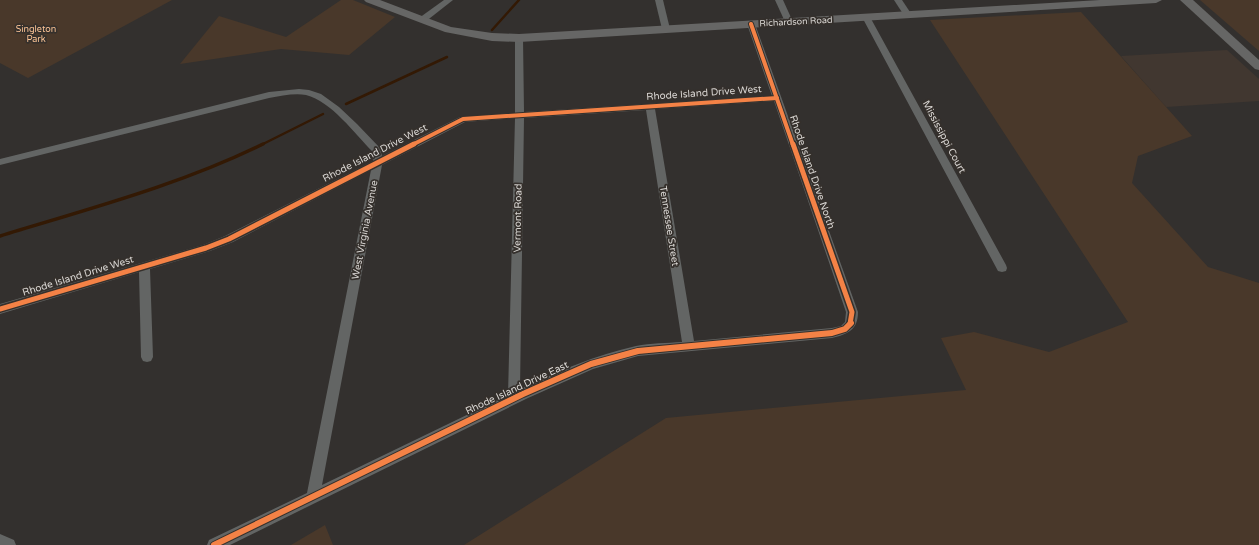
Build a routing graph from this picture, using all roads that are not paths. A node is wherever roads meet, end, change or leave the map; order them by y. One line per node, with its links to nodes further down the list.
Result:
1 (370, 0): 10 (street, Richardson Road)
2 (449, 0): 10 (street)
3 (659, 0): 13 (street)
4 (779, 0): 11 (street)
5 (898, 0): 8 (street)
6 (1156, 0): 8 (street, Richardson Road)
7 (1186, 0): 15 (street)
8 (908, 15): 9 (street, Richardson Road)
9 (866, 17): 11 (street, Richardson Road); 22 (street, Mississippi Court)
10 (422, 20): 14 (street, Richardson Road)
11 (789, 22): 12 (street, Richardson Road)
12 (751, 24): 13 (street, Richardson Road); 16 (street, Rhode Island Drive North)
13 (666, 29): 14 (street, Richardson Road)
14 (519, 38): 18 (street, Vermont Road)
15 (1259, 66)
16 (777, 98): 17 (street, Rhode Island Drive West); 24 (street, Rhode Island Drive North)
17 (650, 106): 18 (street, Rhode Island Drive West); 25 (street, Tennessee Street)
18 (520, 114): 19 (street, Rhode Island Drive West); 27 (street, Vermont Road)
19 (378, 161): 20 (street); 21 (street, Rhode Island Drive West); 28 (street, West Virginia Avenue)
20 (0, 162)
21 (144, 266): 23 (street, Rhode Island Drive West); 26 (street)
22 (1002, 268)
23 (0, 309)
24 (850, 326): 25 (street, Rhode Island Drive East)
25 (689, 346): 27 (street, Rhode Island Drive East)
26 (147, 357)
27 (514, 399): 28 (street, Rhode Island Drive East)
28 (314, 497): 31 (street, Rhode Island Drive East)
29 (0, 541): 30 (street)
30 (9, 545)
31 (214, 545)

